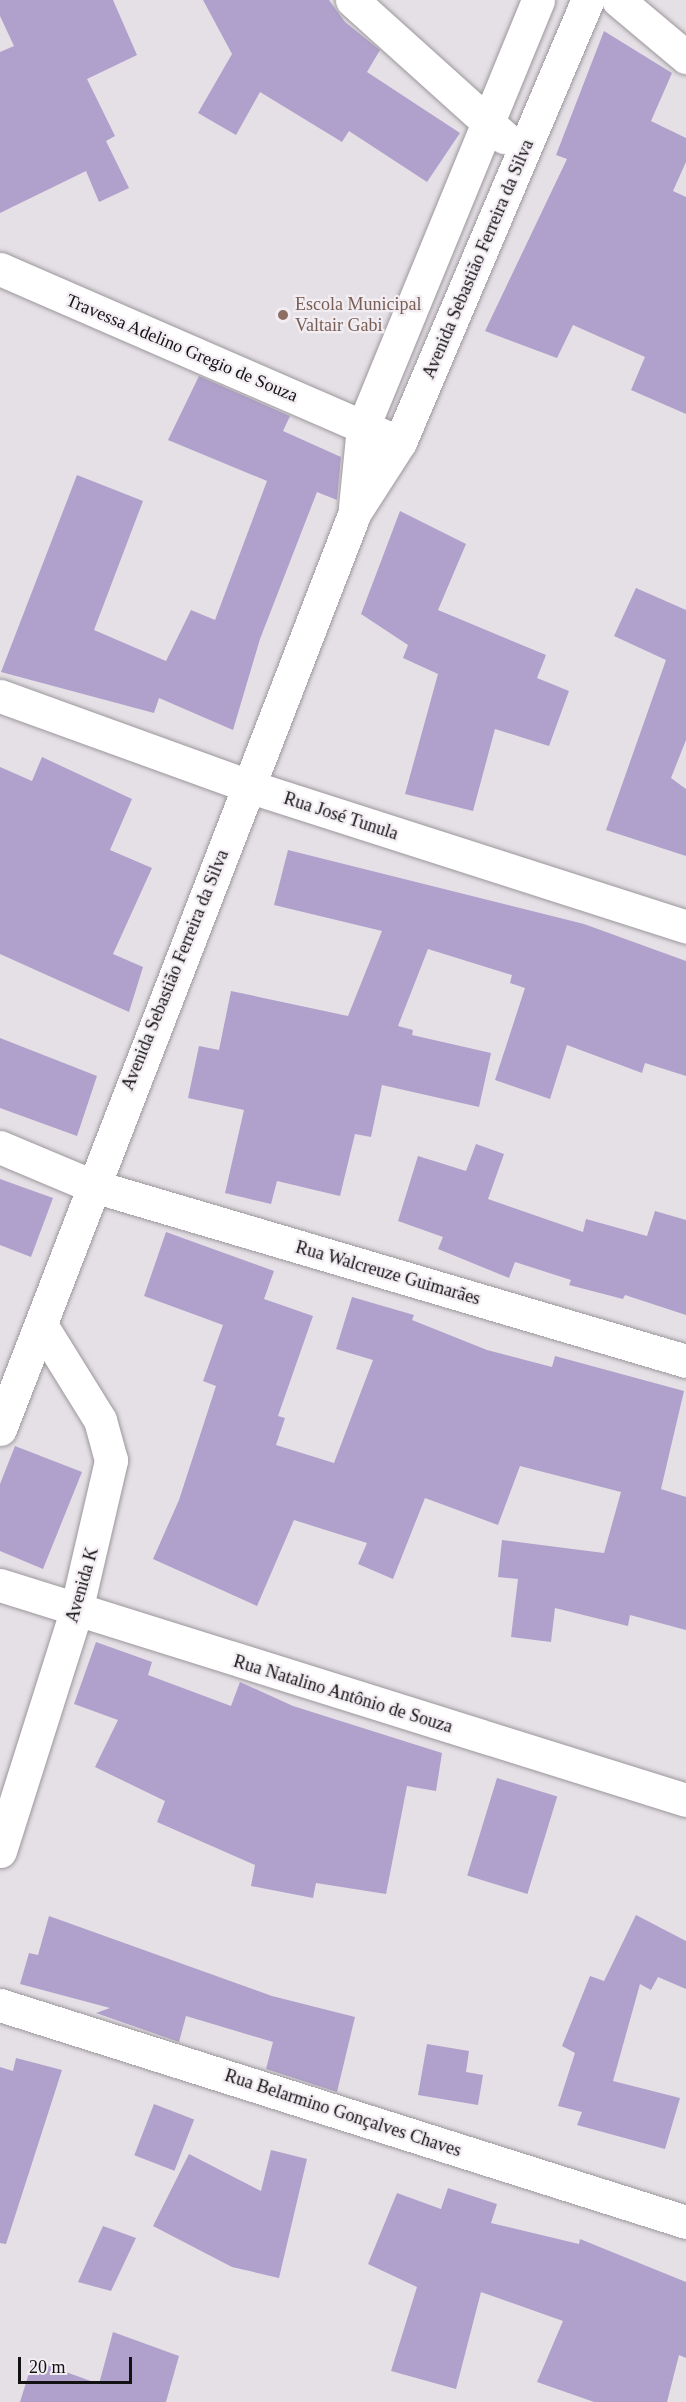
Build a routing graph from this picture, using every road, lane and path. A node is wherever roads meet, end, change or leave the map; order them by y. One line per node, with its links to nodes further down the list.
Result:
1 (352, 0): 5 (street)
2 (538, 0): 7 (street, Avenida Sebastião Ferreira da Silva)
3 (588, 0): 8 (street, Avenida Sebastião Ferreira da Silva)
4 (618, 0): 6 (street)
5 (382, 12): 7 (street)
6 (686, 57)
7 (489, 123): 8 (street); 10 (street, Avenida Sebastião Ferreira da Silva)
8 (523, 154): 11 (street, Avenida Sebastião Ferreira da Silva)
9 (0, 269): 10 (street, Travessa Adelino Gregio de Souza)
10 (363, 427): 11 (street, Travessa Adelino Gregio de Souza); 12 (street, Avenida Sebastião Ferreira da Silva)
11 (400, 442): 12 (street, Avenida Sebastião Ferreira da Silva)
12 (355, 512): 14 (street, Avenida Sebastião Ferreira da Silva)
13 (0, 696): 14 (street, Rua José Tunula)
14 (248, 786): 15 (street, Rua José Tunula); 17 (street, Avenida Sebastião Ferreira da Silva)
15 (686, 927)
16 (0, 1147): 17 (street, Rua Walcreuze Guimarães)
17 (90, 1185): 18 (street, Avenida Sebastião Ferreira da Silva); 19 (street, Rua Walcreuze Guimarães)
18 (43, 1328): 20 (street, Avenida Sebastião Ferreira da Silva); 22 (street, Avenida K)
19 (686, 1361)
20 (0, 1429)
21 (0, 1585): 22 (street, Rua Natalino Antônio de Souza)
22 (76, 1611): 23 (street, Rua Natalino Antônio de Souza); 24 (street, Avenida K)
23 (686, 1800)
24 (0, 1851)
25 (0, 2005): 26 (street, Rua Belarmino Gonçalves Chaves)
26 (686, 2222)

